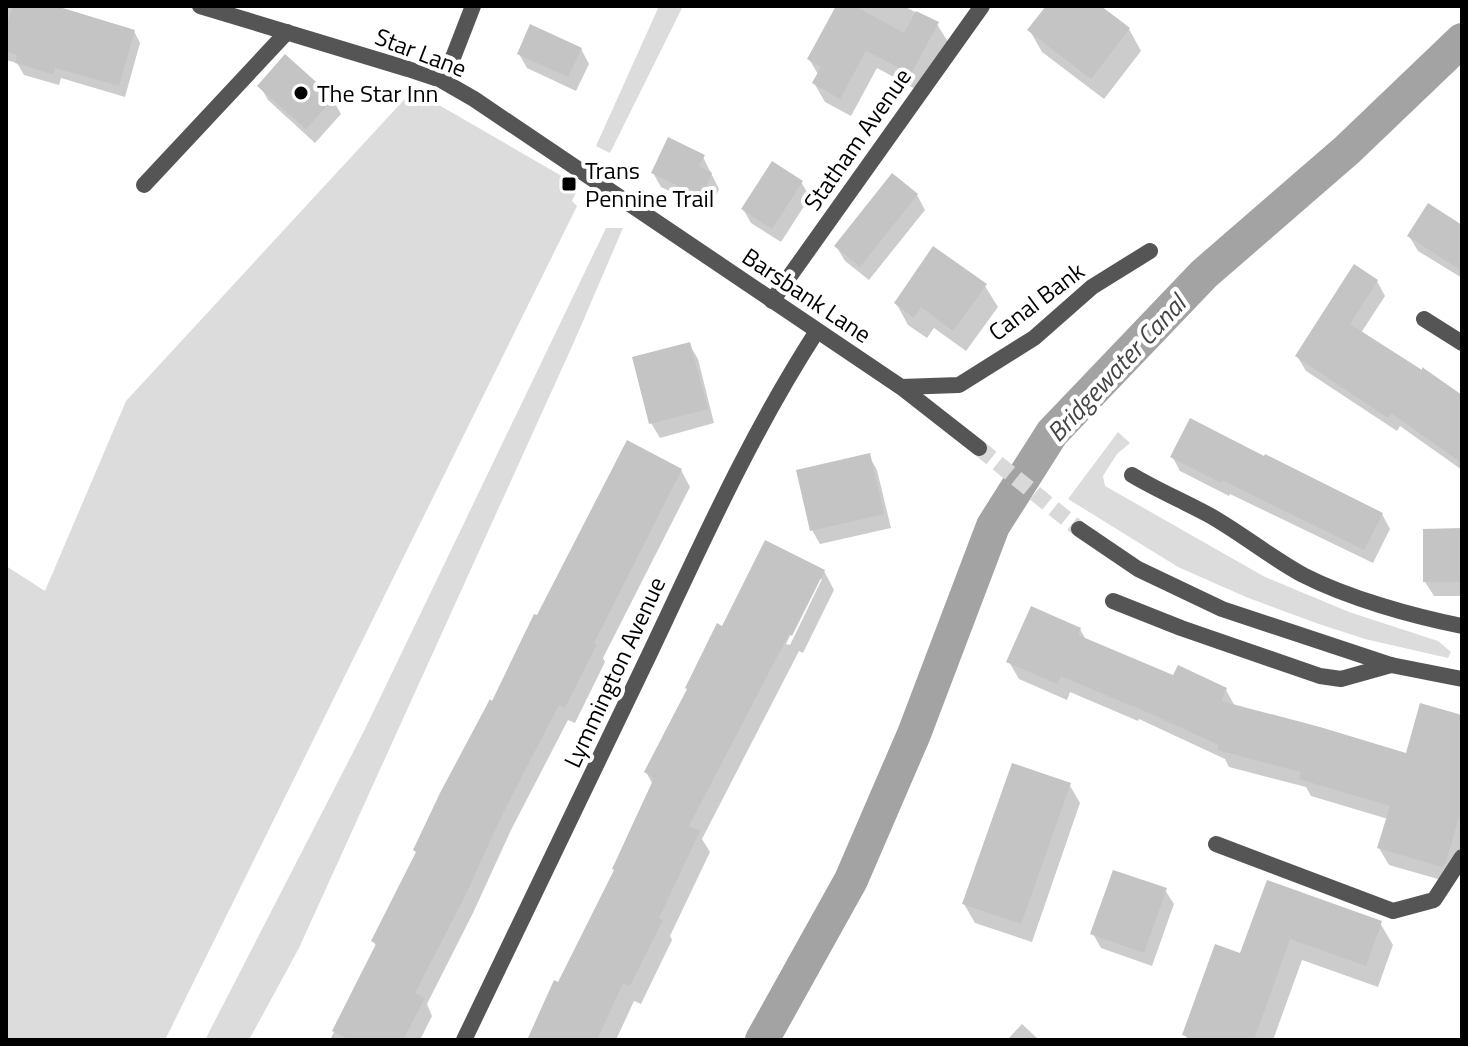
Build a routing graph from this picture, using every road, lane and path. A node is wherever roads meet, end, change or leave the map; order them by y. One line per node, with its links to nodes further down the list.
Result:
1 (200, 6): 4 (street, Star Lane)
2 (473, 6): 5 (street)
3 (982, 6): 9 (street, Statham Avenue)
4 (287, 32): 5 (street, Star Lane); 6 (street)
5 (441, 80): 7 (street, Star Lane)
6 (144, 185)
7 (605, 187): 9 (street, Barsbank Lane)
8 (1150, 251): 13 (street, Canal Bank)
9 (772, 301): 11 (street, Barsbank Lane)
10 (1424, 319): 12 (street)
11 (817, 331): 13 (street, Barsbank Lane); 23 (street, Lymmington Avenue)
12 (1462, 343)
13 (901, 387): 14 (street, Barsbank Lane)
14 (979, 448)
15 (1132, 475): 18 (street)
16 (1079, 529): 19 (street)
17 (1113, 601): 19 (street)
18 (1462, 626)
19 (1391, 665): 20 (street)
20 (1462, 679)
21 (1216, 844): 22 (street)
22 (1462, 857)
23 (464, 1040)

